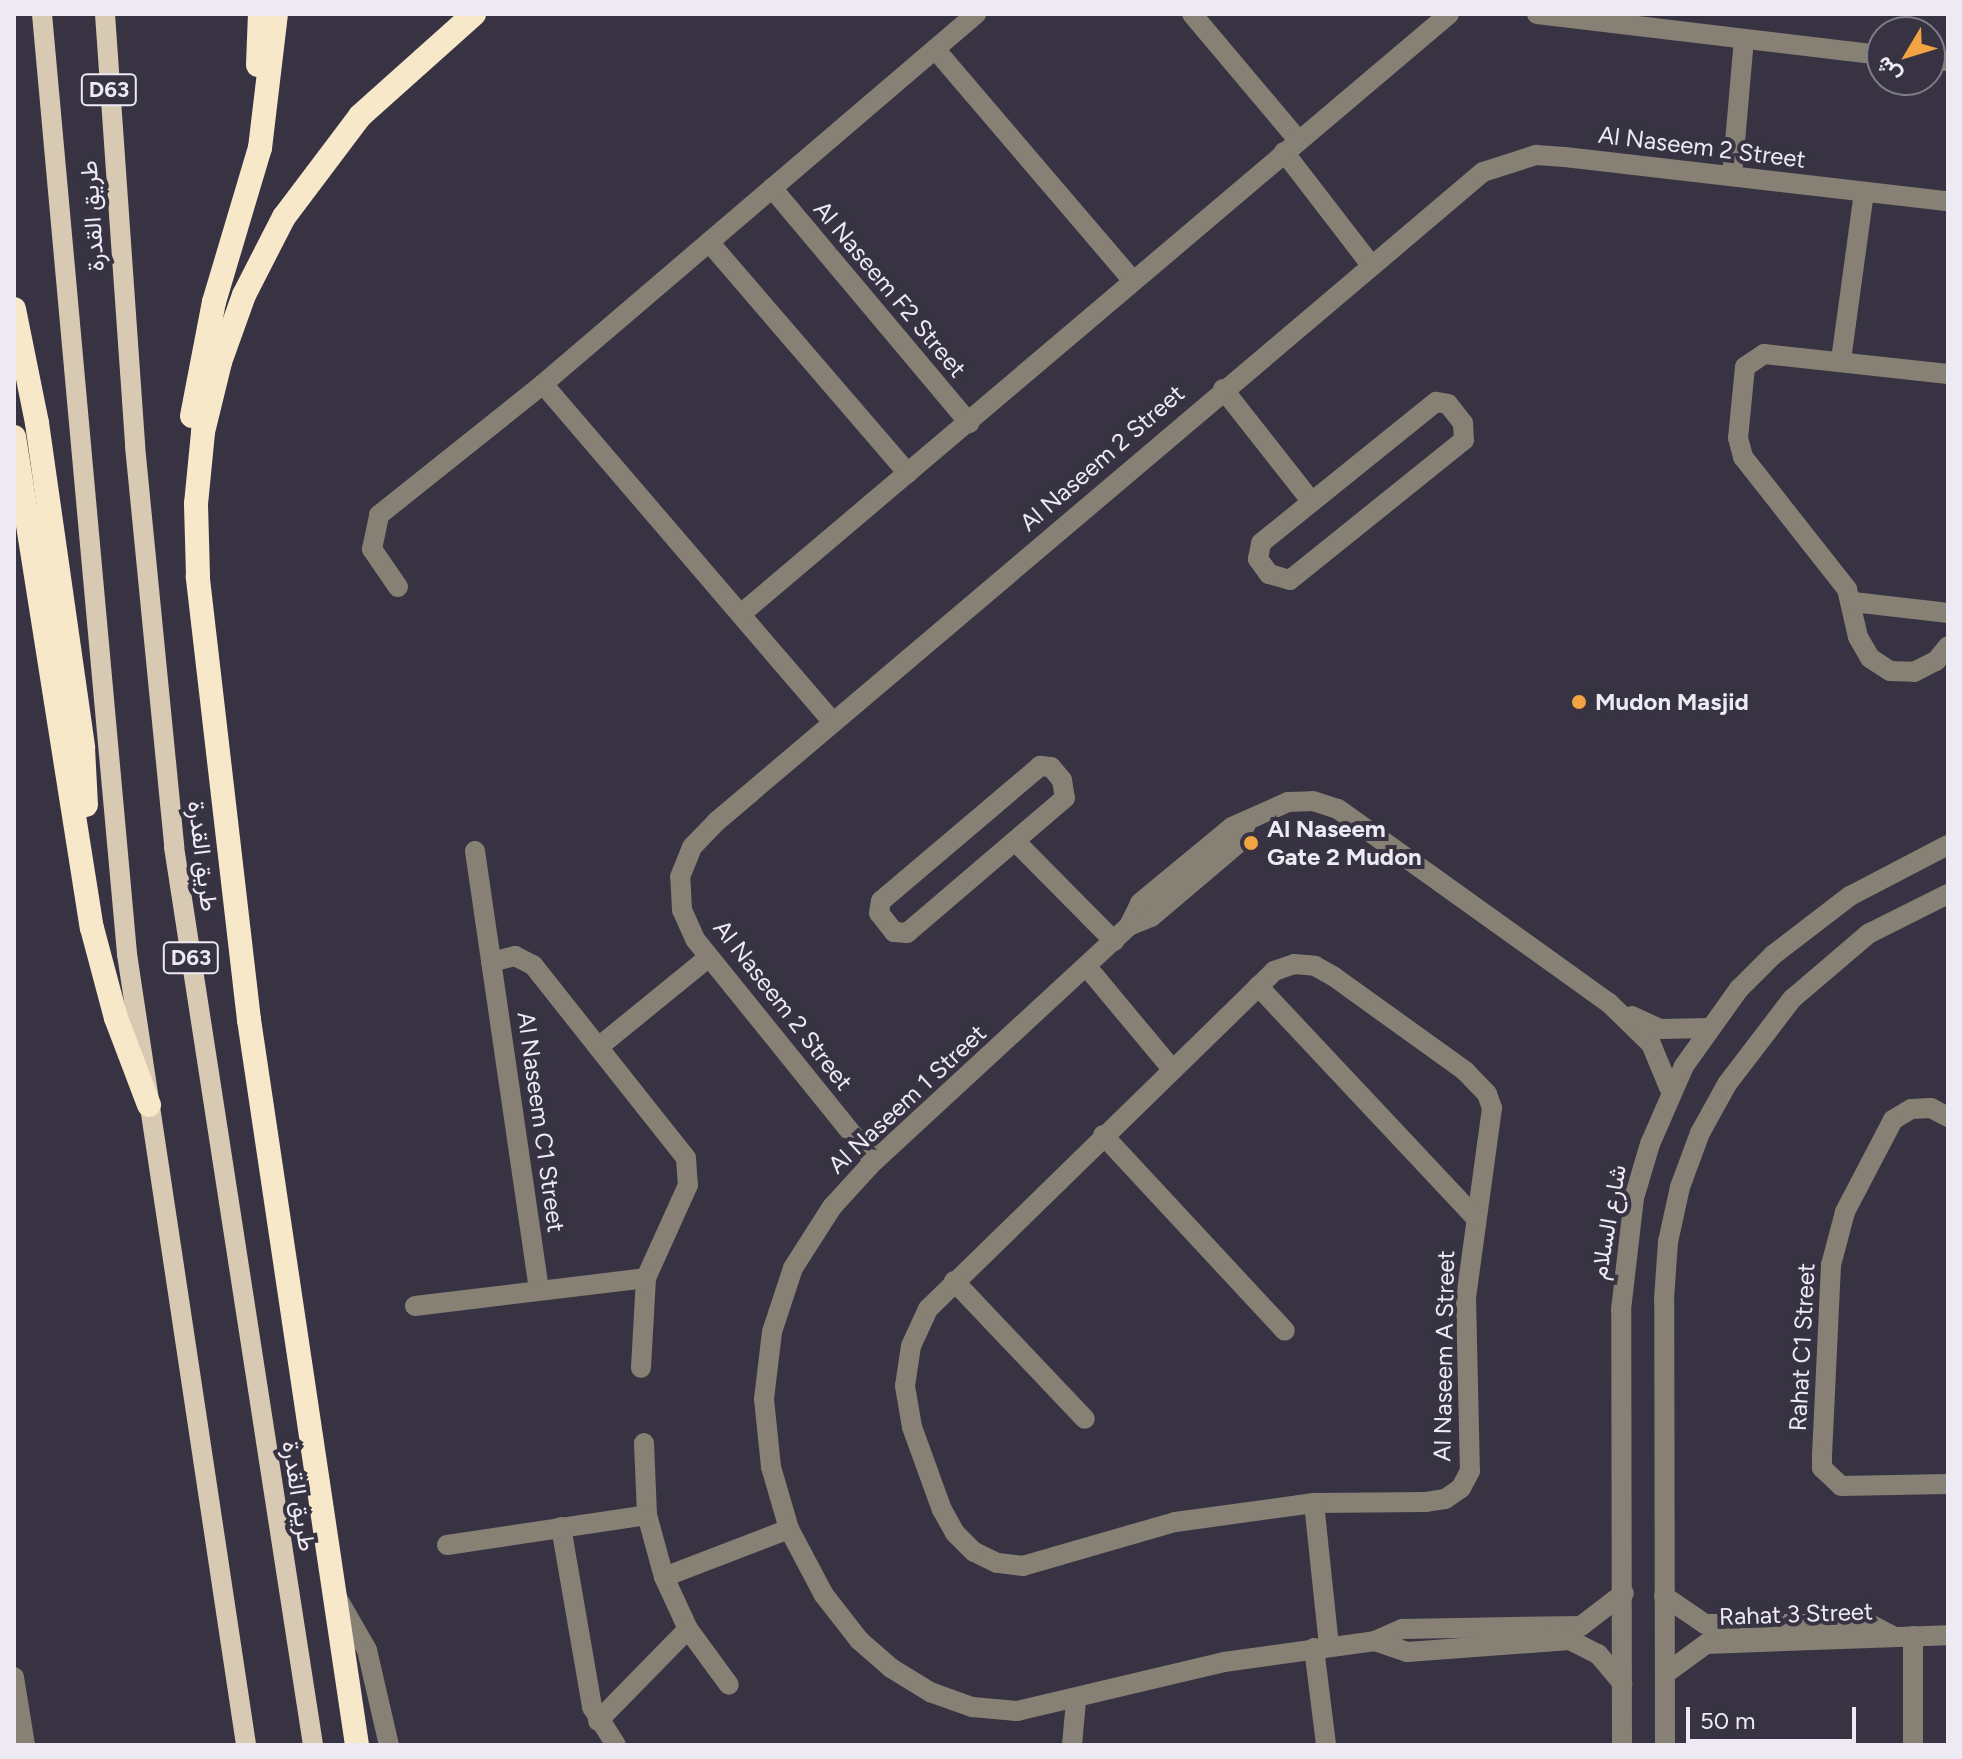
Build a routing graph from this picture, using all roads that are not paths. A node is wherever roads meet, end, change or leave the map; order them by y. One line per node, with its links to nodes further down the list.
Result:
1 (42, 14): 54 (main road, طريق القدرة / D63)
2 (105, 14): 94 (main road, طريق القدرة / D63)
3 (260, 14): 19 (highway)
4 (276, 14): 19 (highway)
5 (474, 14): 42 (highway)
6 (976, 14): 12 (street)
7 (1192, 14): 14 (street)
8 (1449, 14): 14 (street)
9 (1537, 14): 10 (street)
10 (1673, 23): 11 (street)
11 (1744, 40): 13 (street); 15 (street)
12 (935, 49): 16 (street); 22 (street)
13 (1866, 53)
14 (1291, 146): 21 (street); 22 (street)
15 (1732, 176): 17 (street, Al Naseem 2 Street); 21 (street, Al Naseem 2 Street)
16 (772, 188): 20 (street); 28 (street, Al Naseem F2 Street)
17 (1864, 193): 18 (street, Al Naseem 2 Street); 24 (street)
18 (1948, 201)
19 (237, 226): 42 (highway)
20 (709, 242): 26 (street); 30 (street)
21 (1371, 265): 27 (street, Al Naseem 2 Street)
22 (1132, 280): 28 (street)
23 (14, 309): 41 (highway)
24 (1841, 360): 25 (street); 33 (street)
25 (1948, 374)
26 (543, 384): 32 (street); 35 (street)
27 (1223, 389): 31 (street); 37 (street, Al Naseem 2 Street)
28 (969, 423): 30 (street)
29 (14, 437): 41 (highway)
30 (908, 473): 35 (street)
31 (1311, 501): 31 (street)
32 (398, 587)
33 (1853, 602): 34 (street); 36 (street)
34 (1948, 613)
35 (741, 614): 37 (street)
36 (1948, 646)
37 (832, 721): 45 (street, Al Naseem 2 Street)
38 (1015, 841): 38 (street); 44 (street)
39 (1948, 845): 50 (street, شارع السلام)
40 (475, 851): 46 (street, Al Naseem C1 Street)
41 (83, 882): 54 (highway)
42 (233, 886): 74 (highway)
43 (1948, 894): 76 (street)
44 (1114, 941): 47 (street, Al Naseem 1 Street); 49 (street, Al Naseem 1 Street)
45 (709, 957): 51 (street); 57 (street, Al Naseem 2 Street)
46 (491, 962): 51 (street, Al Naseem C1 Street); 61 (street, Al Naseem C1 Street)
47 (1087, 967): 52 (street); 57 (street, Al Naseem 1 Street)
48 (1258, 986): 52 (street, Al Naseem A Street); 58 (street); 58 (street, Al Naseem A Street)
49 (1608, 1002): 50 (street, Al Naseem 1 Street); 53 (street, Al Naseem 1 Street)
50 (1709, 1028): 53 (street, شارع السلام)
51 (601, 1045): 59 (street, Al Naseem C1 Street)
52 (1172, 1069): 56 (street, Al Naseem A Street)
53 (1671, 1092): 75 (street, شارع السلام)
54 (149, 1105): 93 (main road, طريق القدرة / D63)
55 (1948, 1117): 67 (street, Rahat C1 Street)
56 (1103, 1135): 60 (street, Al Naseem A Street); 63 (street)
57 (874, 1161): 71 (street, Al Naseem 1 Street)
58 (1474, 1216): 68 (street, Al Naseem A Street)
59 (646, 1278): 61 (street); 64 (street, Al Naseem C1 Street)
60 (954, 1281): 65 (street); 68 (street, Al Naseem A Street)
61 (539, 1290): 62 (street)
62 (415, 1306)
63 (1285, 1331)
64 (641, 1368)
65 (1085, 1419)
66 (644, 1443): 69 (street)
67 (1948, 1484)
68 (1314, 1503): 84 (street)
69 (647, 1515): 70 (street); 73 (street)
70 (561, 1527): 72 (street); 91 (street)
71 (789, 1529): 73 (street); 90 (street, Al Naseem 1 Street)
72 (447, 1545)
73 (664, 1577): 78 (street)
74 (333, 1591): 95 (highway); 96 (street)
75 (1624, 1593): 81 (street, Al Naseem 1 Street); 88 (street, شارع السلام)
76 (1664, 1596): 79 (street, Rahat 3 Street); 86 (street)
77 (1435, 1628): 81 (street, Al Naseem 1 Street); 83 (street, Al Naseem 1 Street); 85 (street)
78 (688, 1629): 89 (street); 91 (street)
79 (1761, 1634): 82 (street, Rahat 3 Street); 86 (street, Rahat 3 Street)
80 (1948, 1635): 82 (street, Rahat 3 Street)
81 (1490, 1636): 85 (street, Al Naseem 1 Street); 88 (street, Al Naseem 1 Street)
82 (1913, 1636): 102 (street)
83 (1375, 1641): 84 (street, Al Naseem 1 Street); 85 (street, Al Naseem 1 Street)
84 (1321, 1647): 90 (street, Al Naseem 1 Street); 99 (street)
85 (1435, 1650)
86 (1665, 1674): 101 (street)
87 (14, 1677): 92 (street)
88 (1622, 1683): 100 (street, شارع السلام)
89 (729, 1685)
90 (1076, 1701): 98 (street)
91 (598, 1721): 97 (street)
92 (25, 1745)
93 (246, 1745)
94 (313, 1745)
95 (357, 1745)
96 (389, 1745)
97 (616, 1745)
98 (1072, 1745)
99 (1326, 1745)
100 (1622, 1745)
101 (1665, 1745)
102 (1913, 1745)

